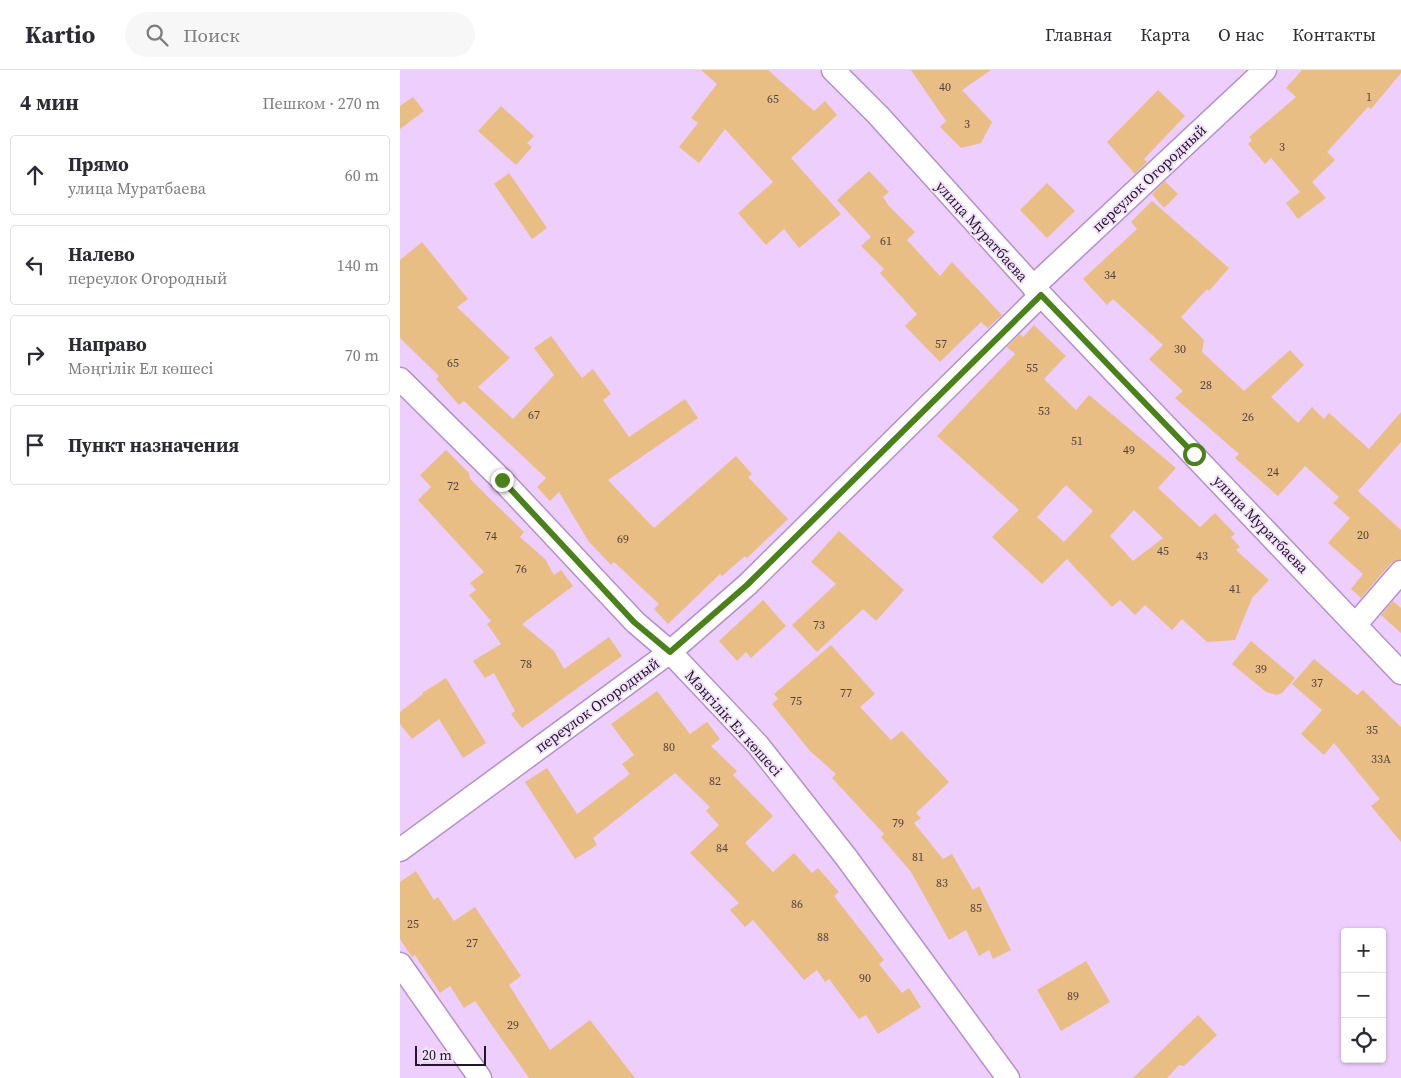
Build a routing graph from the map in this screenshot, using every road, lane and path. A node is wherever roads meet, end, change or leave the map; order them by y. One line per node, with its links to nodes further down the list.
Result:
1 (833, 70): 3 (street, улица Муратбаева)
2 (1265, 70): 3 (street, переулок Огородный)
3 (1037, 291): 6 (street, улица Муратбаева); 7 (street, переулок Огородный)
4 (400, 379): 7 (street, Мәңгілік Ел көшесі)
5 (1401, 572): 6 (street)
6 (1356, 624): 8 (street, улица Муратбаева)
7 (670, 652): 9 (street, переулок Огородный); 12 (street, Мәңгілік Ел көшесі)
8 (1401, 673)
9 (400, 850)
10 (400, 964): 11 (street)
11 (480, 1078)
12 (1008, 1078)

